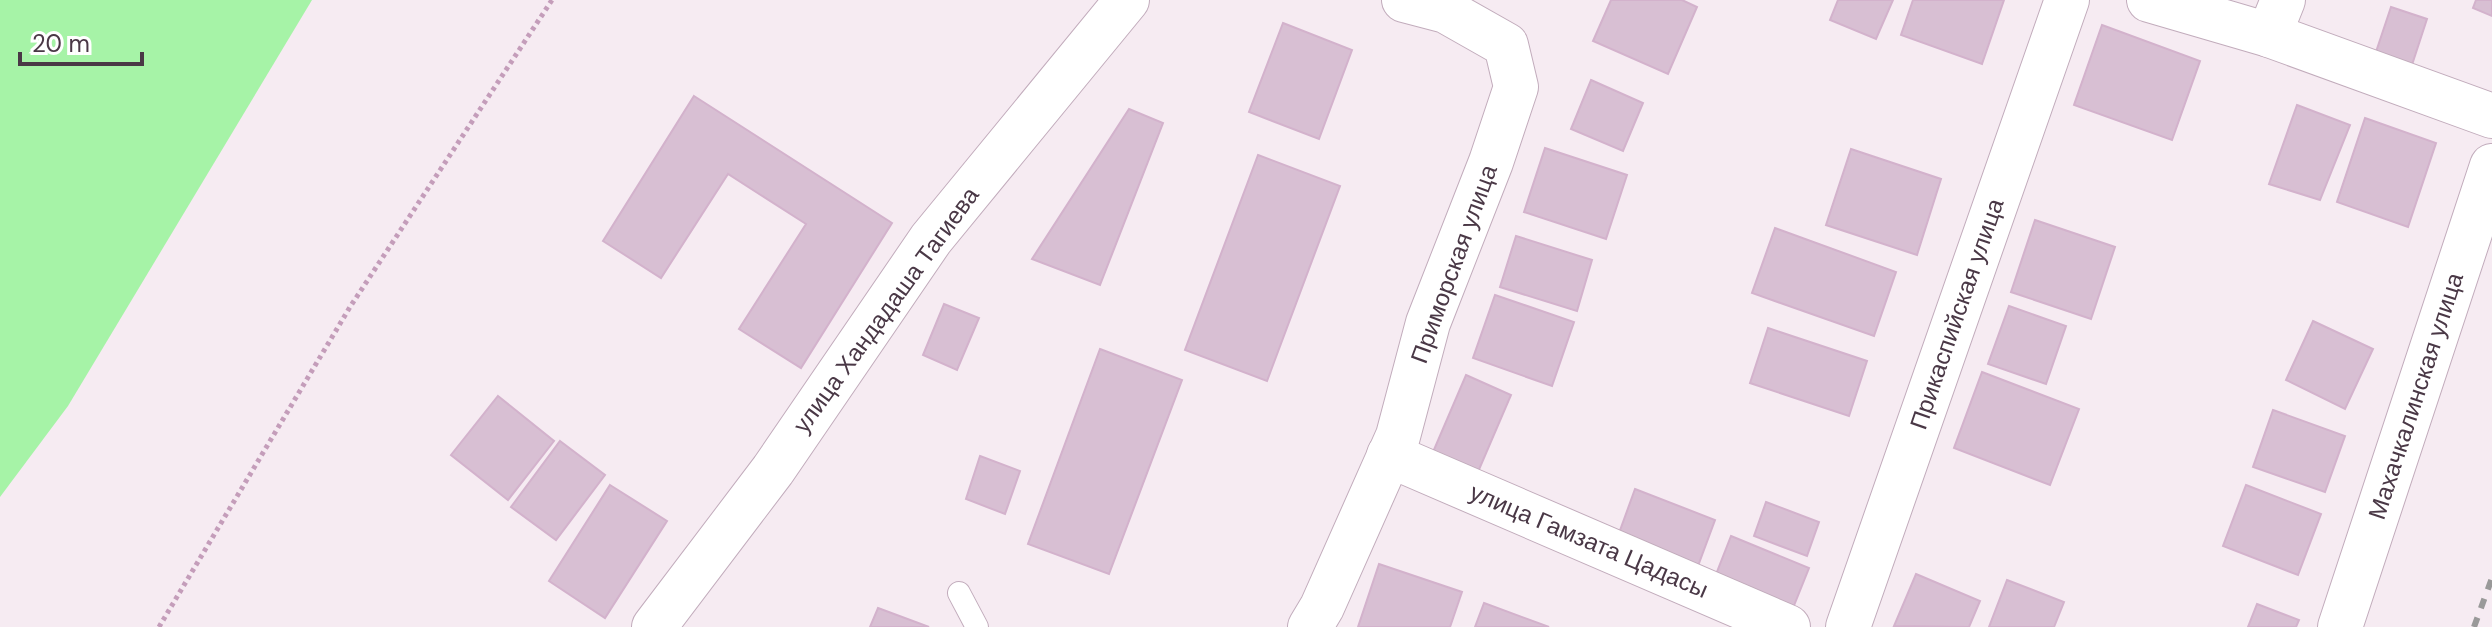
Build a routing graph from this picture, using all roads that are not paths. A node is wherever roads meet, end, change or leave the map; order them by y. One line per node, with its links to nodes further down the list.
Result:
1 (1120, 0): 11 (street, улица Хандадаша Тагиева)
2 (1127, 0): 11 (street, улица Хандадаша Тагиева)
3 (1404, 0): 9 (street, Приморская улица)
4 (2067, 0): 15 (street, Прикаспийская улица)
5 (2149, 0): 6 (street)
6 (2276, 17): 7 (street)
7 (2492, 116)
8 (2492, 166): 16 (street, Махачкалинская улица)
9 (1389, 455): 13 (street, Приморская улица); 14 (street, улица Гамзата Цадасы)
10 (959, 593): 12 (lane)
11 (651, 627)
12 (977, 627)
13 (1310, 627)
14 (1788, 627)
15 (1848, 627)
16 (2340, 627)

